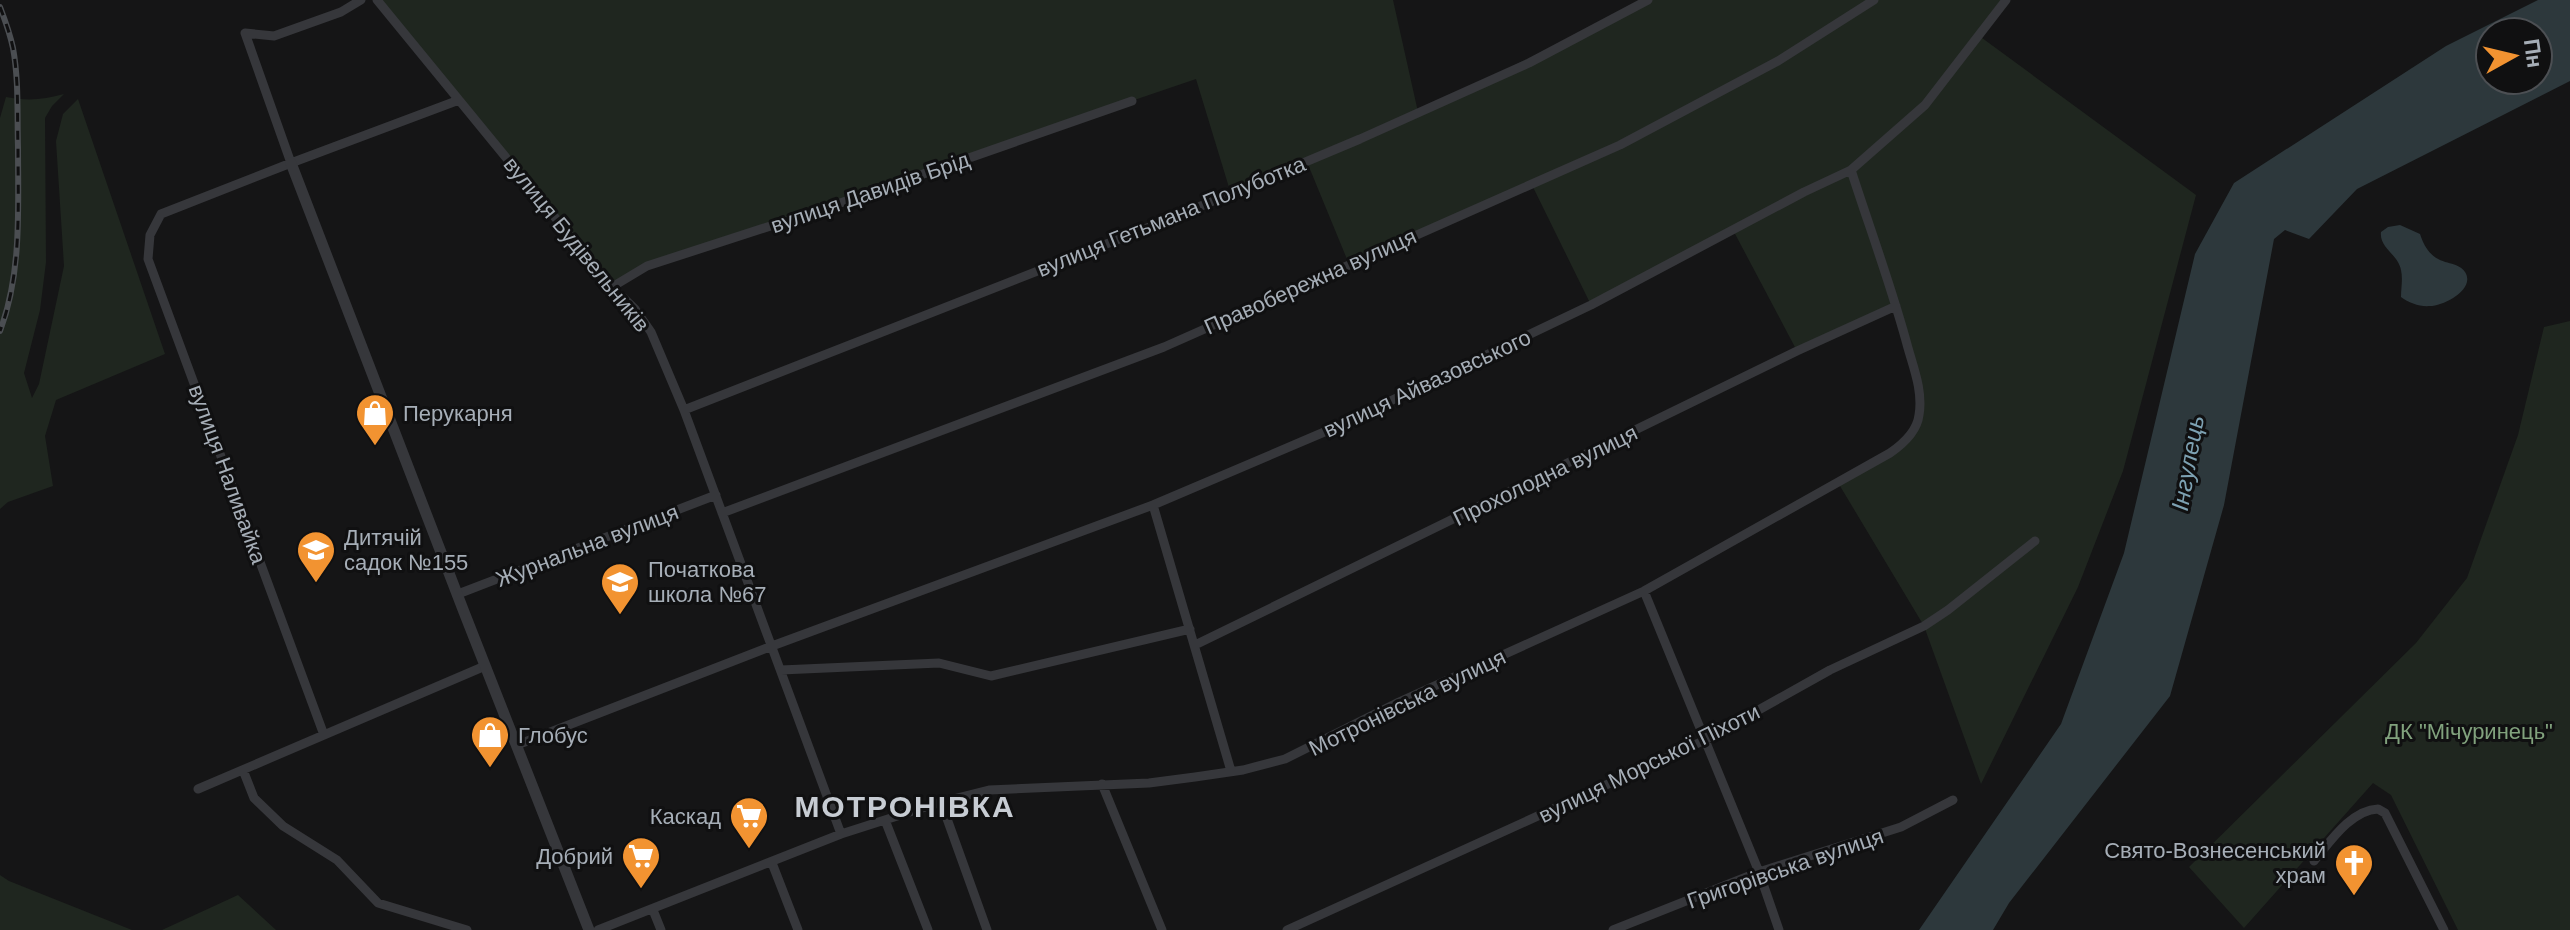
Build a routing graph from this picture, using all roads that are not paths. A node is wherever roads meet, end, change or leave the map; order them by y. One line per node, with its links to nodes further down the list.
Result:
1 (361, 0): 8 (street)
2 (377, 0): 6 (street, вулиця Будівельників)
3 (1648, 0): 12 (street, вулиця Гетьмана Полуботка)
4 (1874, 0): 15 (street, Правобережна вулиця)
5 (2006, 0): 9 (street, вулиця Айвазовського)
6 (459, 100): 8 (street); 10 (street, вулиця Будівельників)
7 (1132, 101): 10 (street, вулиця Давидів Брід)
8 (291, 163): 18 (street); 24 (street, вулиця Наливайка)
9 (1851, 170): 11 (street, Мотронівська вулиця); 14 (street, вулиця Айвазовського)
10 (612, 287): 12 (street, вулиця Будівельників)
11 (1896, 306): 17 (street, Мотронівська вулиця); 20 (street, Прохолодна вулиця)
12 (684, 410): 13 (street, вулиця Будівельників)
13 (716, 495): 15 (street, вулиця Будівельників); 18 (street, Журнальна вулиця)
14 (1153, 505): 19 (street); 21 (street, вулиця Айвазовського)
15 (722, 513): 21 (street, вулиця Будівельників)
16 (2035, 541): 25 (street, вулиця Морської Піхоти)
17 (1644, 591): 25 (street); 28 (street, Мотронівська вулиця)
18 (458, 594): 22 (street)
19 (1190, 629): 20 (street); 23 (street)
20 (1195, 645): 28 (street)
21 (772, 646): 23 (street, вулиця Будівельників); 26 (street, вулиця Айвазовського)
22 (485, 666): 24 (street); 26 (street)
23 (781, 670): 34 (street, вулиця Будівельників)
24 (324, 735): 27 (street)
25 (1705, 740): 37 (street); 47 (street, вулиця Морської Піхоти)
26 (517, 745): 40 (street)
27 (243, 770): 30 (street); 39 (street)
28 (1231, 771): 29 (street, Мотронівська вулиця)
29 (1102, 784): 32 (street, Мотронівська вулиця); 46 (street)
30 (198, 789)
31 (1953, 800): 37 (street, Григорівська вулиця)
32 (941, 802): 33 (street, Мотронівська вулиця); 45 (street)
33 (885, 820): 34 (street, Мотронівська вулиця); 44 (street)
34 (841, 834): 36 (street, Мотронівська вулиця)
35 (2314, 861): 50 (street)
36 (772, 863): 38 (street, Мотронівська вулиця); 43 (street)
37 (1759, 872): 48 (street, Григорівська вулиця); 49 (street)
38 (653, 910): 41 (street, Мотронівська вулиця); 42 (street)
39 (467, 930)
40 (589, 930)
41 (598, 930)
42 (661, 930)
43 (798, 930)
44 (928, 930)
45 (987, 930)
46 (1162, 930)
47 (1287, 930)
48 (1613, 930)
49 (1779, 930)
50 (2444, 930)

